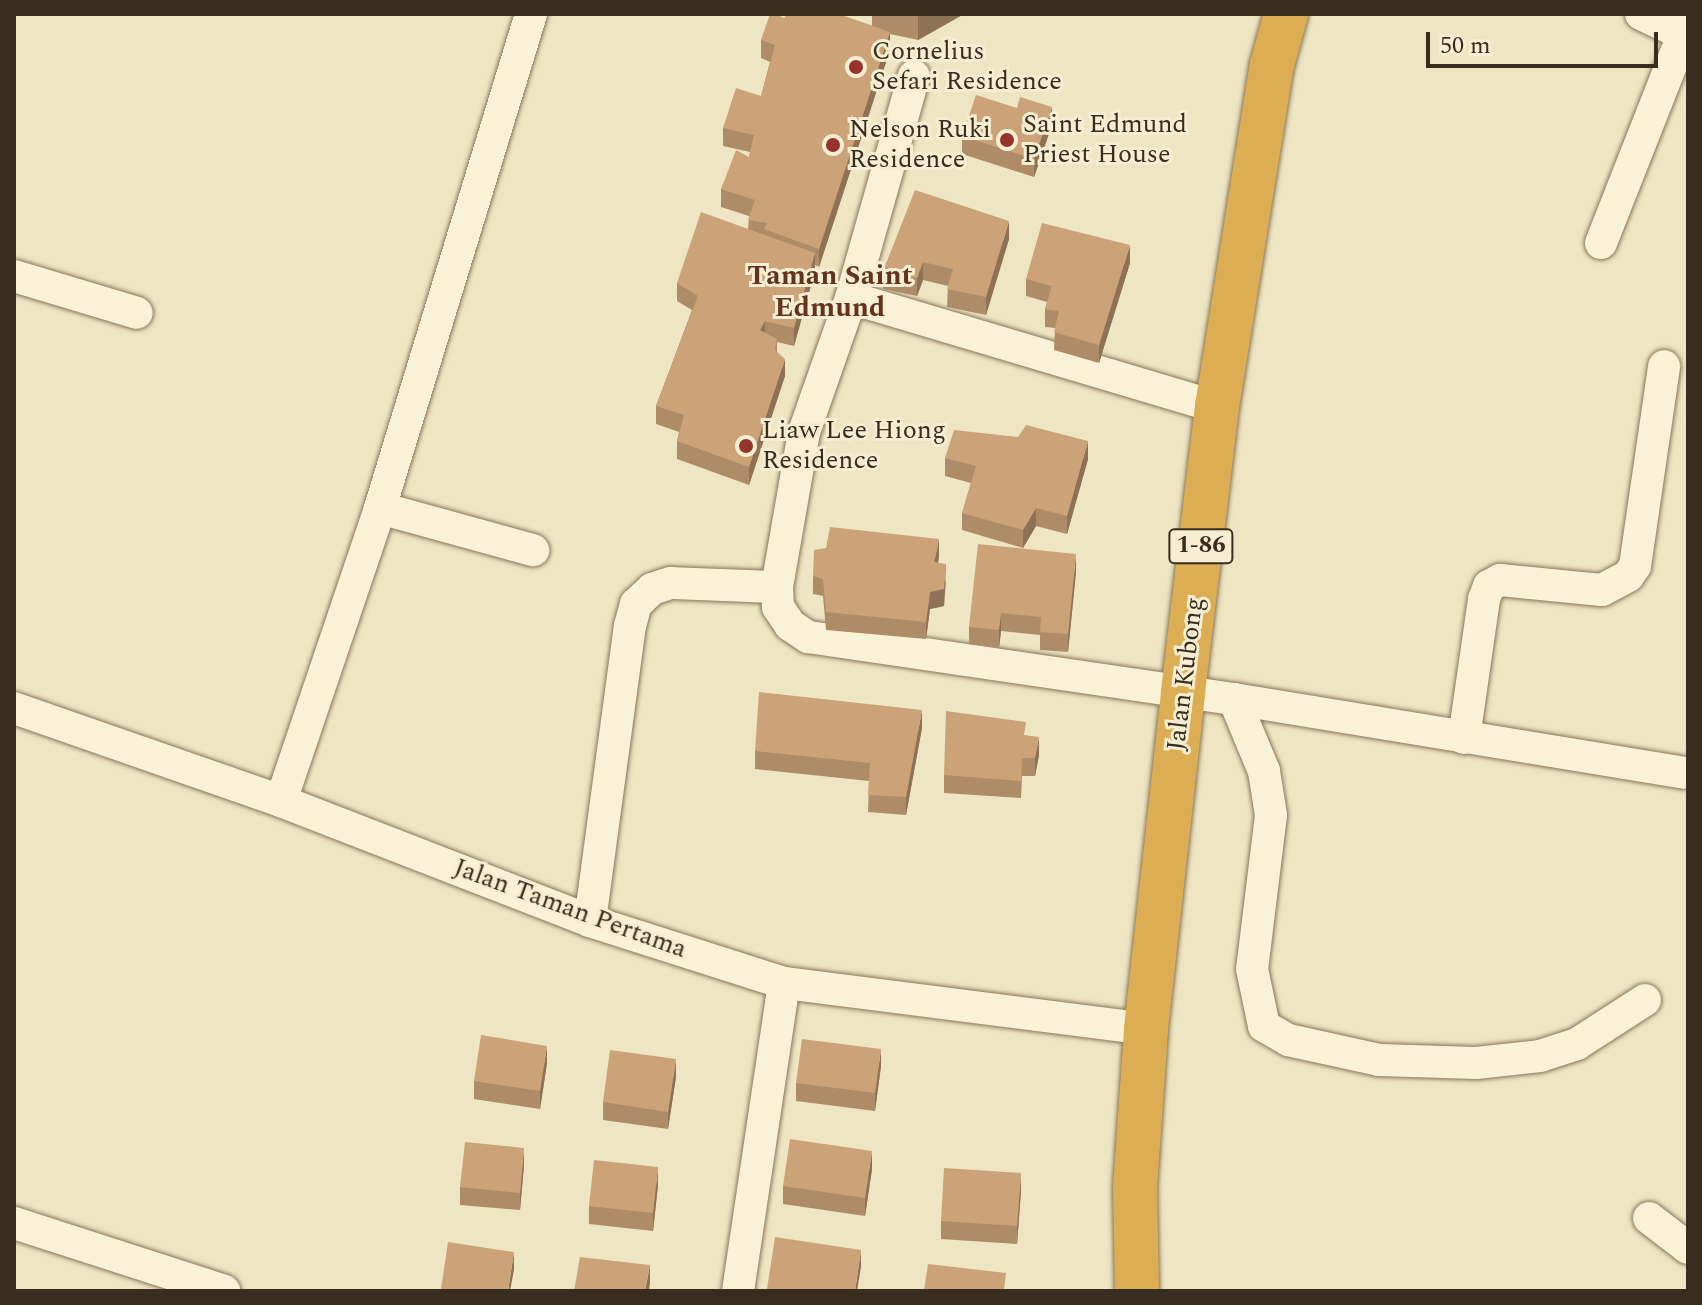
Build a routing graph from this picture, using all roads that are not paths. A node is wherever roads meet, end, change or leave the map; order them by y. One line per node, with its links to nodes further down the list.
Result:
1 (531, 14): 12 (street)
2 (1286, 14): 11 (highway, Jalan Kubong / 1-86)
3 (1641, 14): 4 (street)
4 (1685, 28): 6 (street)
5 (914, 76): 8 (street)
6 (1601, 243)
7 (14, 276): 9 (street)
8 (851, 298): 11 (street); 14 (street)
9 (137, 313)
10 (1664, 366): 18 (street)
11 (1217, 407): 15 (highway, Jalan Kubong / 1-86)
12 (380, 508): 13 (street); 20 (street)
13 (533, 550)
14 (777, 587): 15 (street); 21 (street)
15 (1183, 692): 16 (street); 24 (highway, Jalan Kubong / 1-86)
16 (1234, 699): 18 (street); 23 (street)
17 (14, 708): 20 (street, Jalan Taman Pertama)
18 (1464, 738): 19 (street)
19 (1684, 773)
20 (281, 801): 21 (street, Jalan Taman Pertama)
21 (590, 921): 22 (street, Jalan Taman Pertama)
22 (784, 983): 24 (street, Jalan Taman Pertama); 29 (street)
23 (1645, 1000)
24 (1146, 1029): 30 (highway, Jalan Kubong / 1-86)
25 (1649, 1218): 27 (street)
26 (14, 1223): 28 (street)
27 (1688, 1248)
28 (224, 1291)
29 (738, 1291)
30 (1137, 1291)

